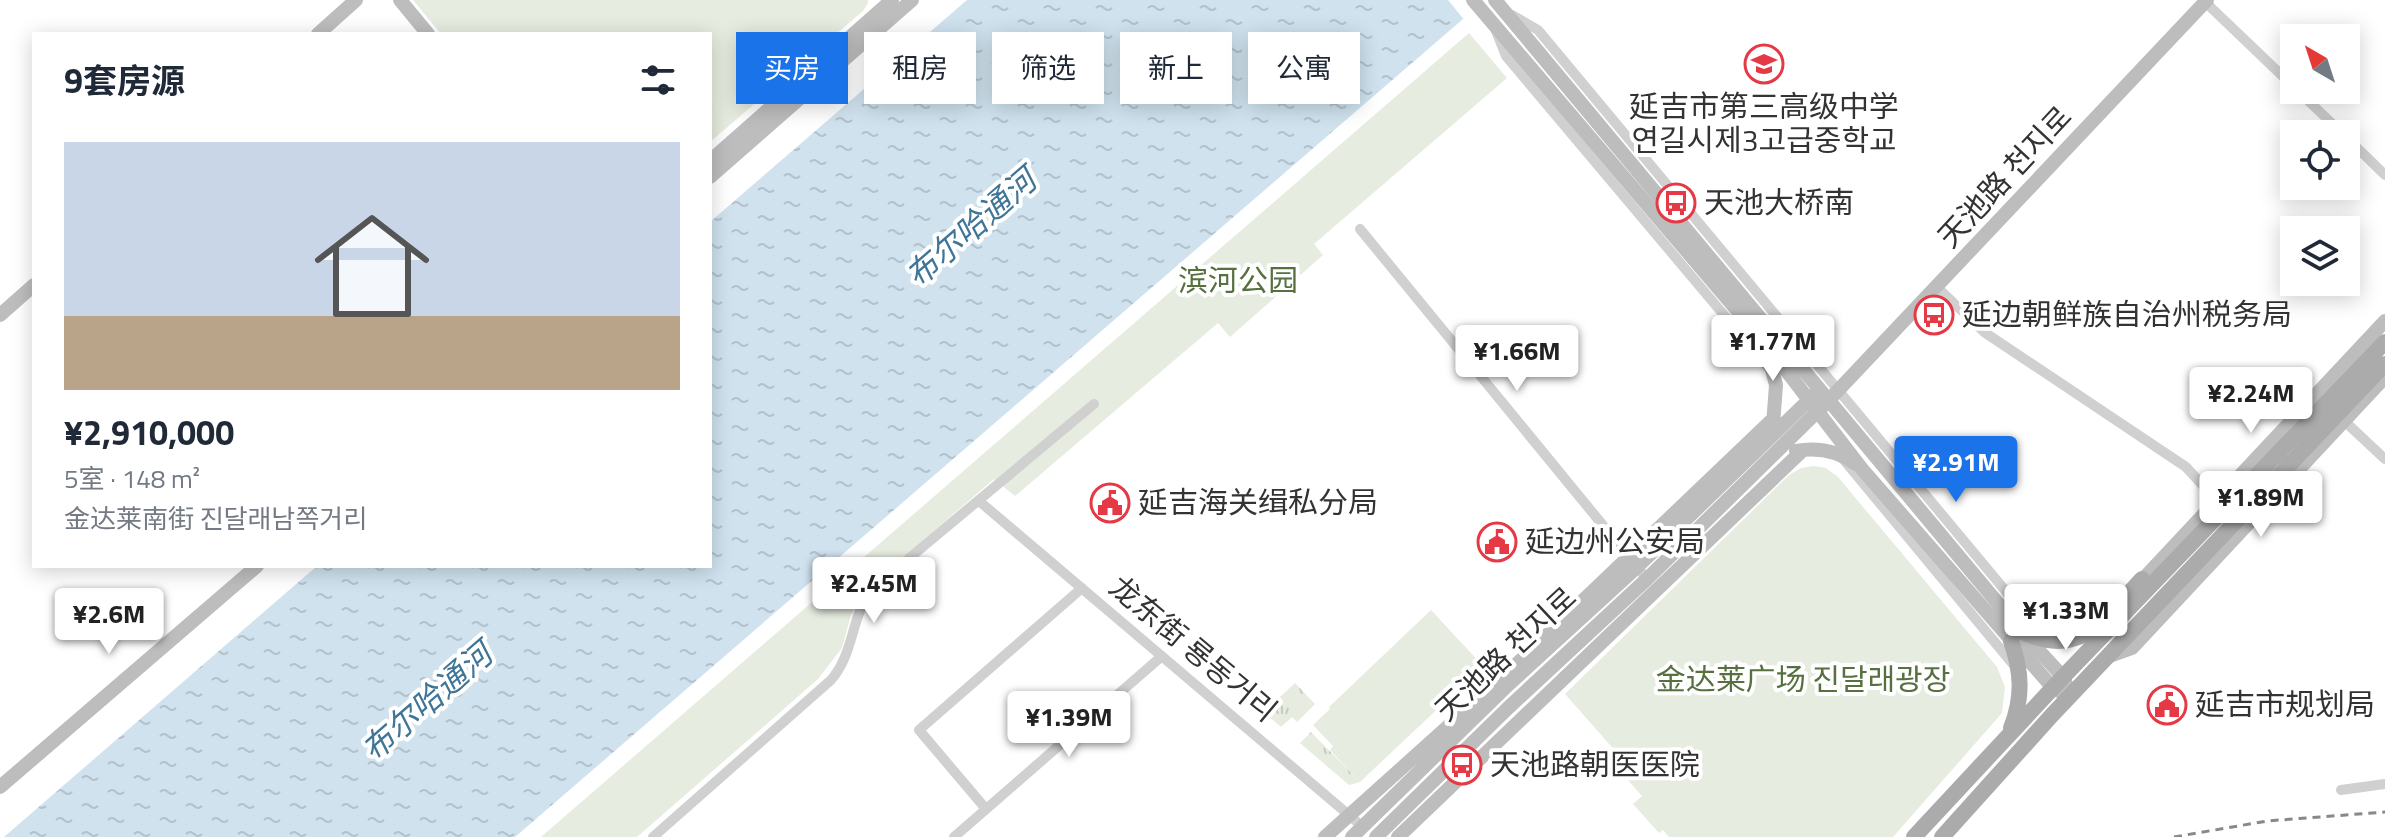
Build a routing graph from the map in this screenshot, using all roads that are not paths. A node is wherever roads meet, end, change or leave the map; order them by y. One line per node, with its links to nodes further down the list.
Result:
1 (356, 0): 10 (main road)
2 (389, 0): 11 (main road)
3 (400, 0): 12 (main road)
4 (912, 0): 7 (main road)
5 (1473, 0): 9 (main road)
6 (2205, 1): 13 (street); 22 (main road, 天池路 천지로)
7 (890, 4): 17 (main road); 18 (main road)
8 (1498, 4): 30 (main road)
9 (1488, 17): 26 (main road); 28 (street)
10 (320, 32)
11 (415, 32)
12 (426, 32)
13 (2280, 74)
14 (2311, 104): 15 (street)
15 (2328, 120)
16 (2360, 151): 19 (street)
17 (712, 159)
18 (712, 175)
19 (2385, 175)
20 (1360, 229): 42 (street)
21 (32, 287): 23 (main road)
22 (1937, 287): 30 (main road, 天池路 천지로); 41 (street)
23 (0, 315)
24 (2385, 321): 41 (main road)
25 (2385, 342): 41 (main road)
26 (1765, 343): 28 (main road); 30 (main road)
27 (2385, 364): 33 (main road)
28 (1774, 374): 32 (main road)
29 (2385, 377): 33 (main road)
30 (1823, 397): 34 (main road, 天池路 천지로); 38 (main road, 天池路 천지로); 39 (main road); 49 (main road); 50 (street)
31 (1094, 404): 40 (street)
32 (1774, 418): 34 (main road); 42 (main road, 天池路 천지로)
33 (2340, 418): 37 (street); 54 (main road)
34 (1772, 435): 42 (main road, 天池路 천지로)
35 (1803, 450): 36 (main road); 38 (main road); 55 (main road, 天池路 천지로)
36 (1840, 455): 39 (main road); 52 (street)
37 (2385, 459)
38 (1758, 469): 47 (main road, 天池路 천지로)
39 (1862, 469): 49 (main road)
40 (979, 501): 48 (street, 龙东街 룡동거리); 66 (street)
41 (2221, 505): 45 (main road); 46 (main road)
42 (1633, 562): 47 (street); 64 (main road, 天池路 천지로); 65 (main road, 天池路 천지로)
43 (240, 568): 59 (main road)
44 (255, 568): 61 (main road)
45 (2166, 571): 46 (main road); 53 (main road)
46 (2146, 576): 50 (main road)
47 (1647, 579): 56 (main road, 天池路 천지로)
48 (1082, 588): 51 (street, 龙东街 룡동거리); 63 (street)
49 (2016, 636): 50 (main road); 52 (main road); 53 (main road)
50 (2050, 640)
51 (1162, 656): 63 (street); 64 (street, 龙东街 룡동거리)
52 (2020, 673): 57 (main road)
53 (2058, 683): 54 (main road); 57 (main road)
54 (2070, 696): 58 (main road)
55 (1539, 702): 56 (main road); 69 (main road, 天池路 천지로)
56 (1508, 708): 65 (main road, 天池路 천지로)
57 (2008, 736): 58 (main road); 70 (main road)
58 (2021, 749): 71 (main road)
59 (0, 774)
60 (2385, 784): 62 (street)
61 (0, 787)
62 (2341, 790)
63 (986, 809): 67 (street)
64 (1348, 814): 65 (street, 龙东街 룡동거리); 68 (main road, 天池路 천지로)
65 (1366, 835)
66 (653, 837)
67 (954, 837)
68 (1325, 837)
69 (1398, 837)
70 (1914, 837)
71 (1942, 837)

